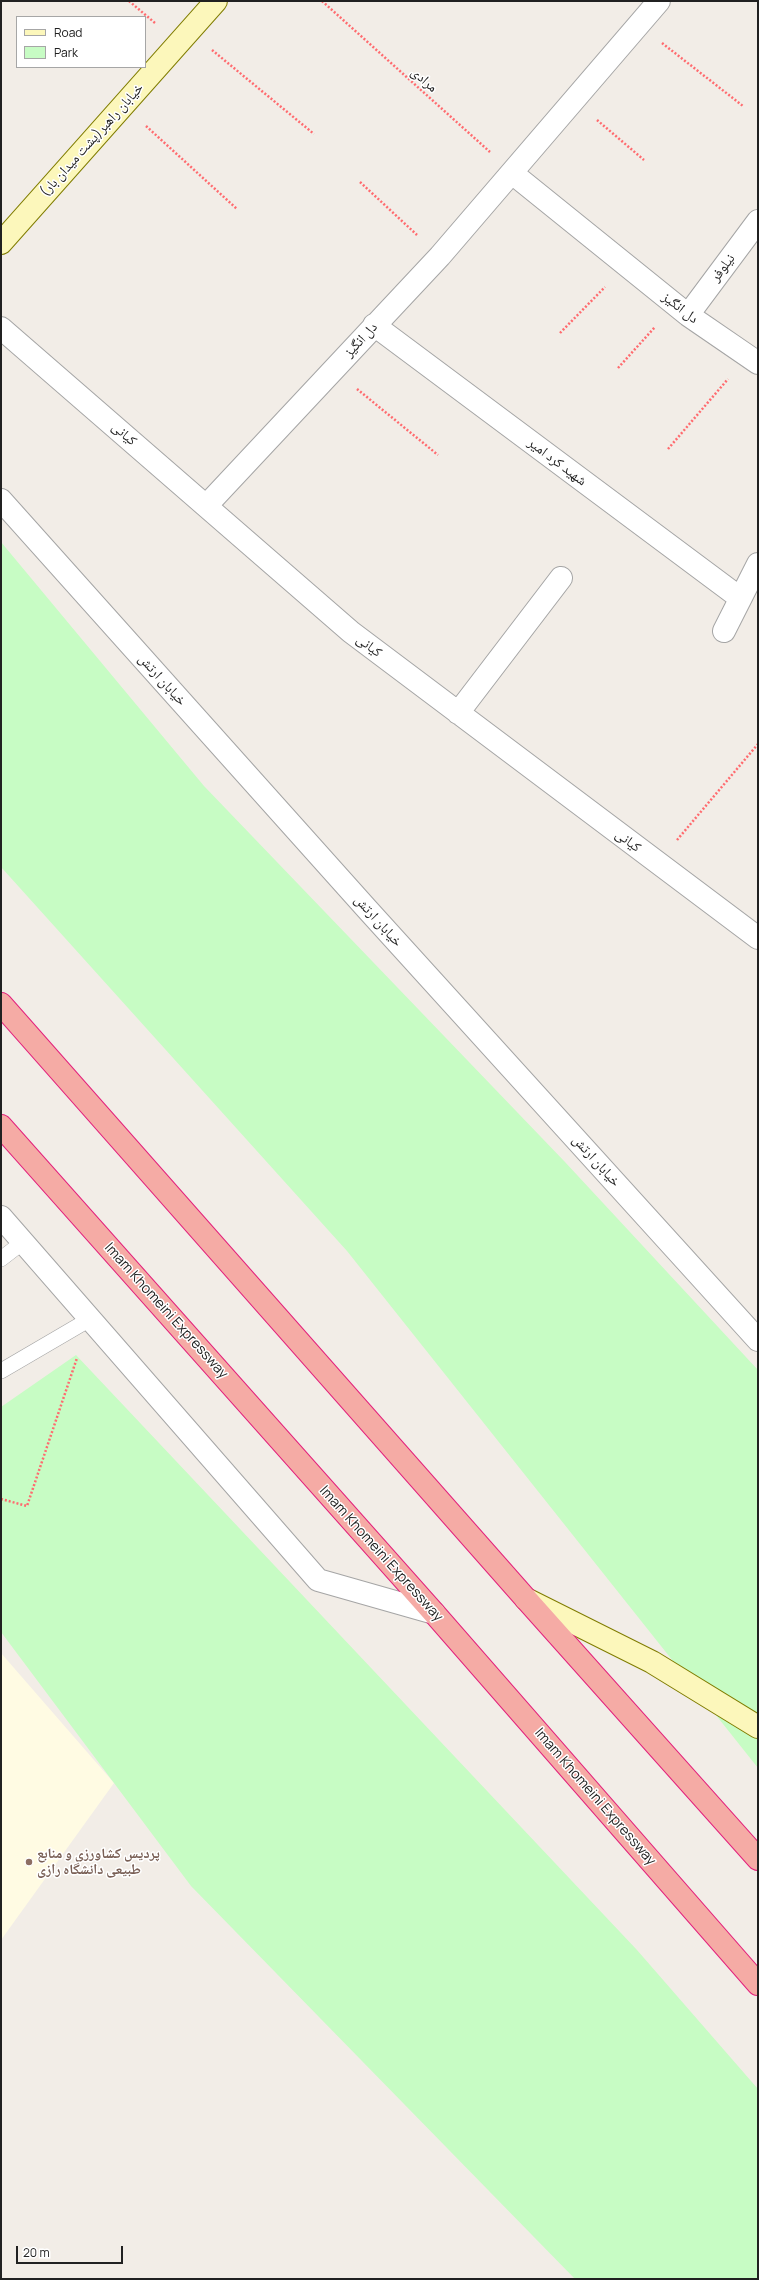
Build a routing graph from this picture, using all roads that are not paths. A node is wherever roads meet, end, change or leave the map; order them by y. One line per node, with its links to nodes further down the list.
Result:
1 (216, 1): 5 (main road, خیابان راهبر(پشت میدان بار))
2 (659, 1): 3 (street, دل انگیز)
3 (512, 172): 6 (street, دل انگیز); 7 (street, دل انگیز)
4 (758, 221): 6 (street, نیلوفر)
5 (1, 243)
6 (682, 310): 9 (street, دل انگیز)
7 (374, 326): 11 (street, دل انگیز); 14 (street, شهید کرد امیر)
8 (1, 328): 11 (street, کیانی)
9 (753, 360)
10 (1, 500): 24 (street, خیابان ارتش)
11 (206, 506): 16 (street, کیانی)
12 (758, 564): 14 (street)
13 (562, 578): 16 (street)
14 (740, 598): 15 (street)
15 (724, 631)
16 (458, 713): 17 (street, کیانی)
17 (758, 938)
18 (1, 1004): 26 (highway)
19 (1, 1126): 27 (highway, Imam Khomeini Expressway)
20 (1, 1217): 21 (street)
21 (22, 1242): 22 (lane); 23 (street)
22 (1, 1259)
23 (90, 1319): 25 (lane); 27 (street)
24 (758, 1340)
25 (1, 1371)
26 (526, 1599): 28 (main road); 29 (highway)
27 (434, 1613): 30 (highway, Imam Khomeini Expressway)
28 (758, 1727)
29 (758, 1859)
30 (758, 1984)

